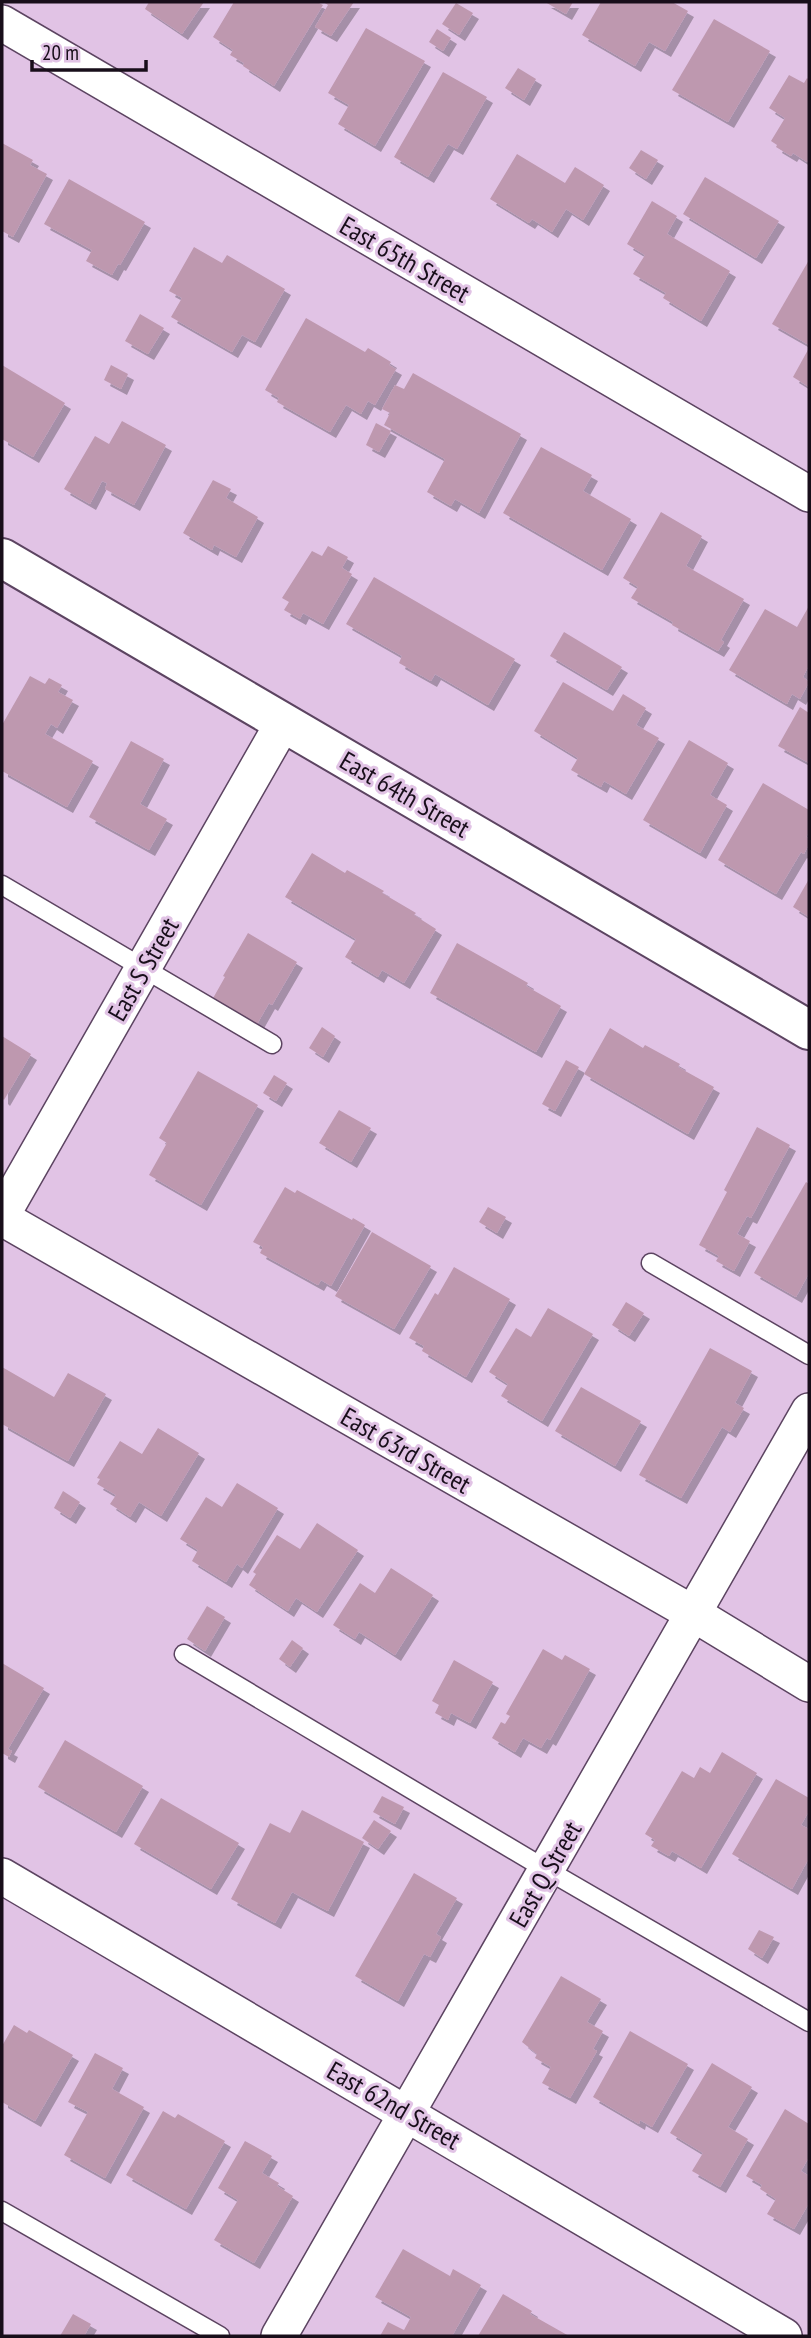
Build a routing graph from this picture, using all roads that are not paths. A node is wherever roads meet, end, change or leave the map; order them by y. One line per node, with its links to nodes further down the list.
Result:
1 (2, 23): 2 (street, East 65th Street)
2 (809, 494)
3 (2, 558): 4 (street, East 64th Street)
4 (284, 723): 6 (street, East S Street); 7 (street, East 64th Street)
5 (2, 886): 6 (lane)
6 (143, 968): 8 (lane); 9 (street, East S Street)
7 (809, 1030)
8 (272, 1044)
9 (2, 1216): 13 (street, East 63rd Street)
10 (651, 1264): 11 (lane)
11 (809, 1355)
12 (809, 1411): 13 (street, East Q Street)
13 (694, 1614): 15 (street, East 63rd Street); 16 (street, East Q Street)
14 (184, 1654): 16 (lane)
15 (809, 1684)
16 (547, 1870): 18 (lane); 19 (street, East Q Street)
17 (2, 1876): 19 (street, East 62nd Street)
18 (809, 2022)
19 (407, 2113): 22 (street, East Q Street); 23 (street, East 62nd Street)
20 (2, 2211): 21 (lane)
21 (220, 2336)
22 (279, 2336)
23 (784, 2336)

